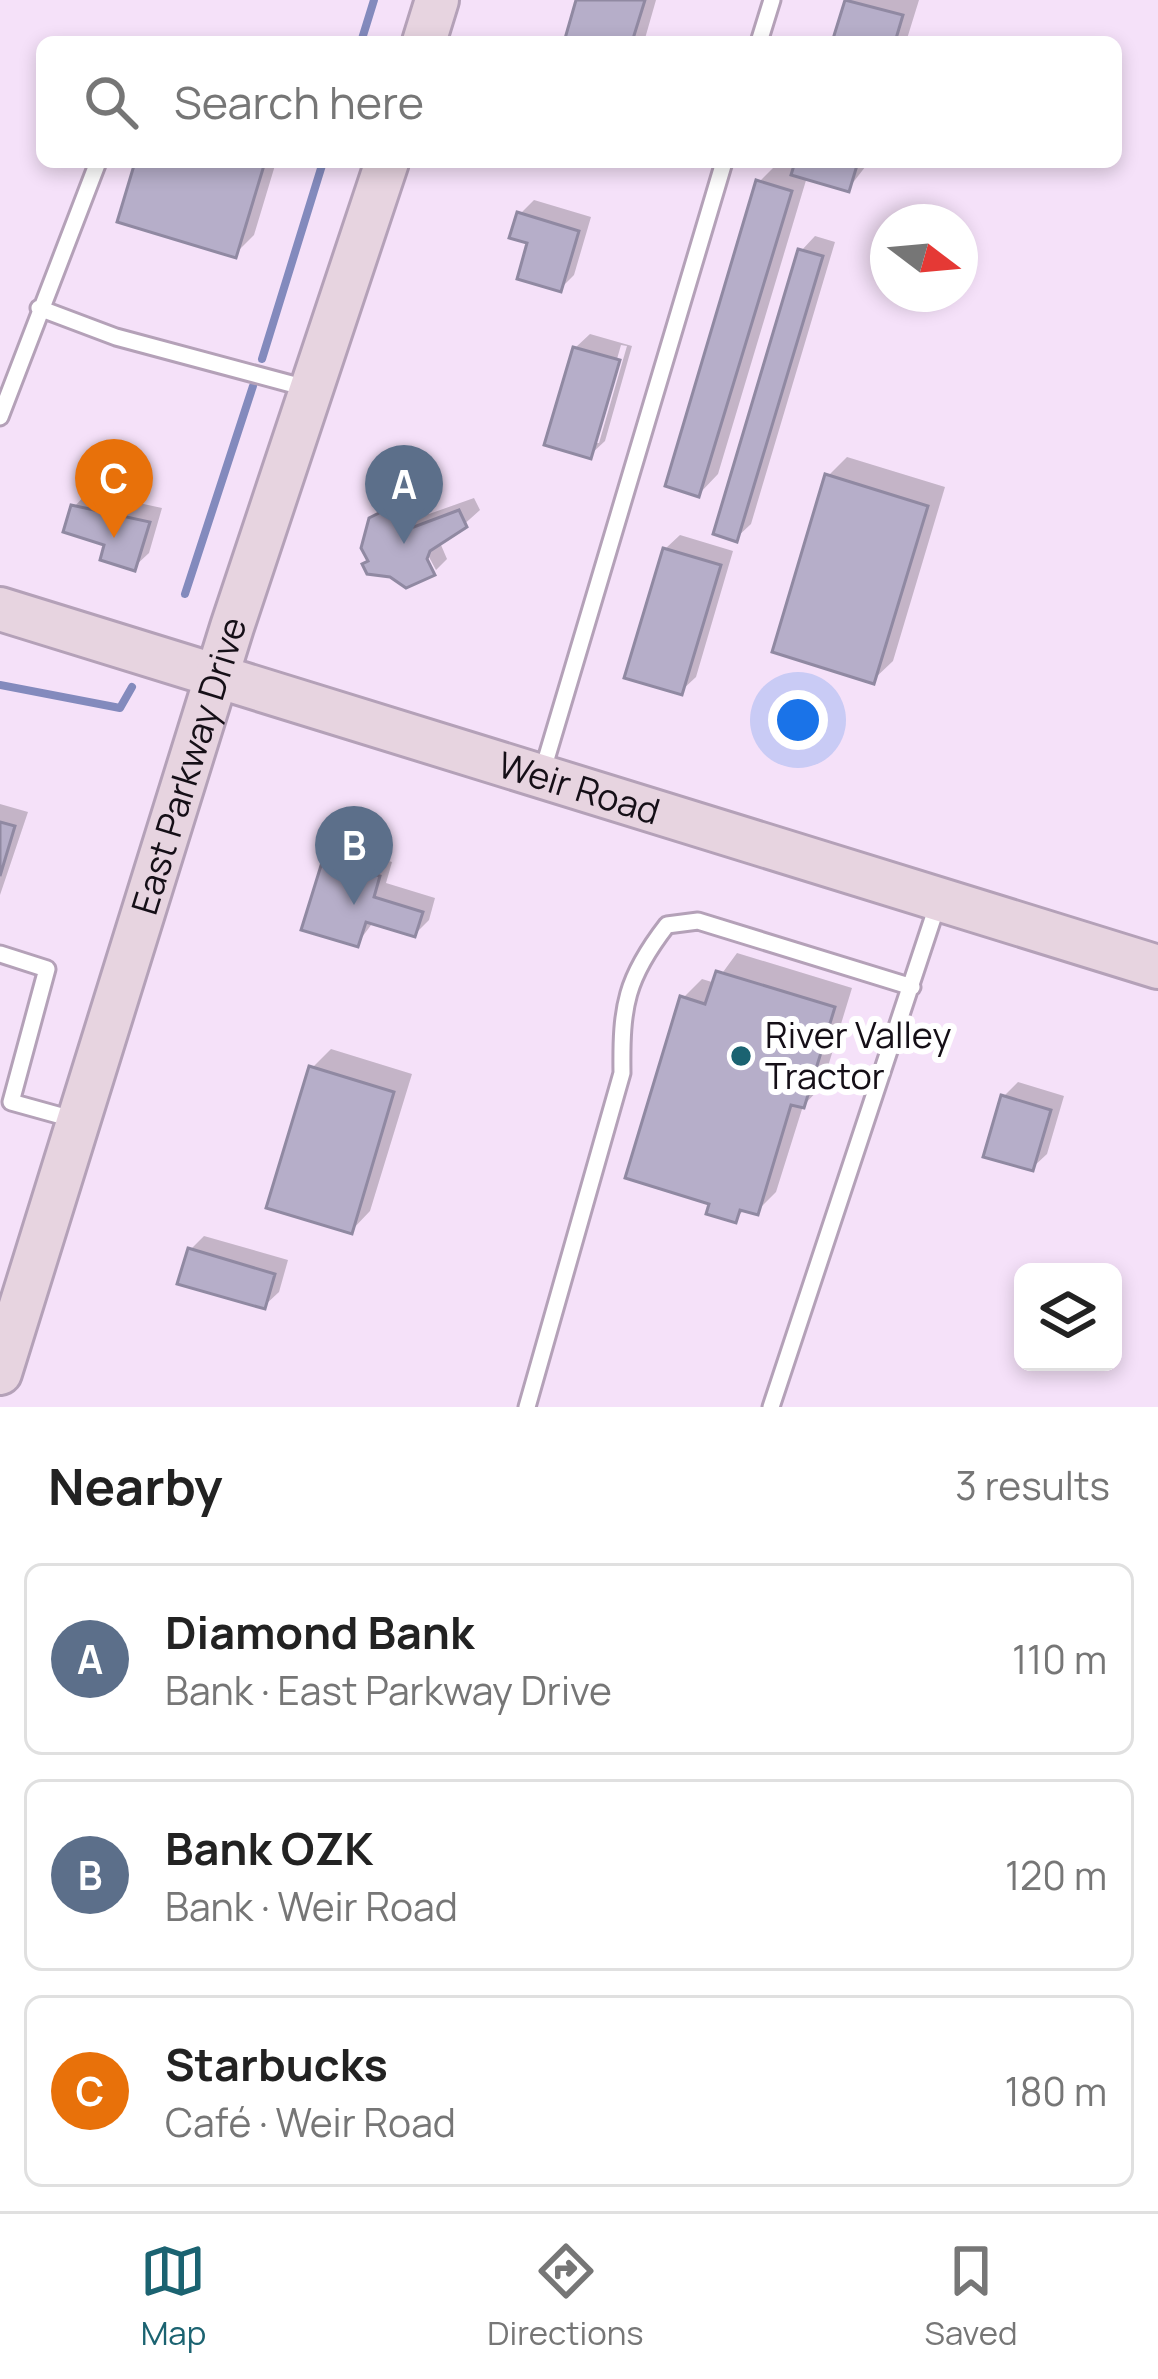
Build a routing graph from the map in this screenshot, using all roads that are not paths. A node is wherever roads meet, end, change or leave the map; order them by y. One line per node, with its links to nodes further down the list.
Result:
1 (437, 0): 3 (main road)
2 (772, 0): 4 (lane)
3 (426, 36)
4 (761, 36)
5 (96, 168): 8 (lane)
6 (385, 168): 9 (main road, East Parkway Drive)
7 (722, 168): 13 (lane)
8 (39, 308): 9 (lane); 10 (lane)
9 (312, 390): 12 (main road, East Parkway Drive)
10 (0, 417)
11 (0, 608): 12 (main road, Weir Road)
12 (219, 675): 13 (main road, Weir Road); 19 (main road, East Parkway Drive)
13 (542, 773): 14 (main road, Weir Road)
14 (940, 898): 16 (main road, Weir Road); 17 (lane)
15 (0, 954): 18 (lane)
16 (1158, 967)
17 (912, 987): 21 (lane); 22 (lane)
18 (5, 1101): 19 (lane)
19 (79, 1121): 20 (main road, East Parkway Drive)
20 (0, 1373)
21 (527, 1407)
22 (771, 1407)

